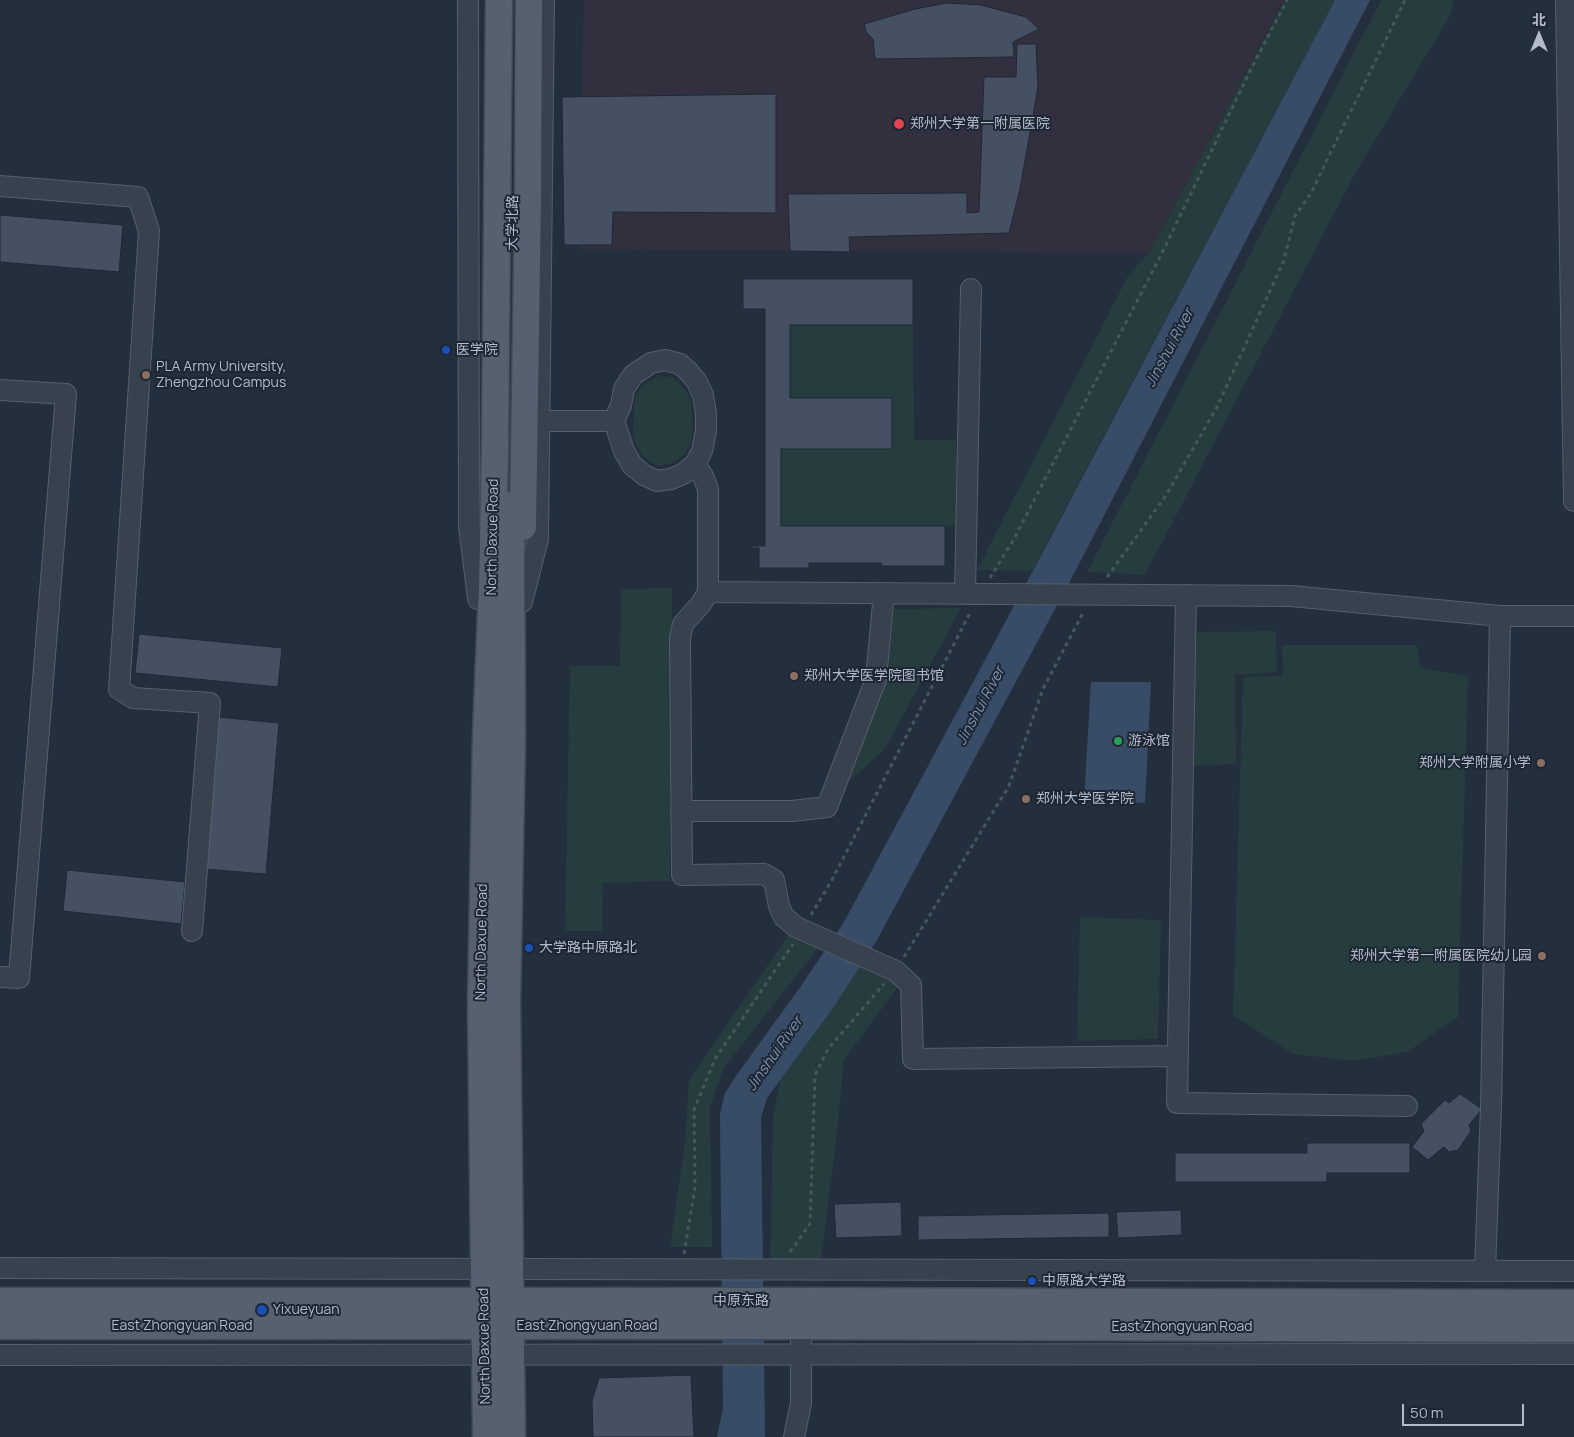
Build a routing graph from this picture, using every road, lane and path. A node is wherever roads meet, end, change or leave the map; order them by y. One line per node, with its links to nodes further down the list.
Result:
1 (468, 0): 23 (street)
2 (485, 0): 23 (main road)
3 (499, 0): 15 (main road, 大学北路)
4 (516, 0): 15 (main road, 大学北路)
5 (528, 0): 24 (main road)
6 (544, 0): 13 (street)
7 (1287, 0): 20 (path)
8 (1405, 0): 21 (path)
9 (1566, 0): 17 (street)
10 (0, 186): 31 (street)
11 (971, 289): 20 (street)
12 (0, 390): 33 (street)
13 (539, 421): 14 (street); 24 (street)
14 (614, 421): 16 (street); 16 (street)
15 (503, 446): 27 (main road, North Daxue Road); 28 (main road, North Daxue Road)
16 (695, 464): 18 (street)
17 (1574, 501)
18 (708, 592): 19 (street); 29 (street)
19 (884, 593): 20 (street); 29 (street)
20 (973, 594): 21 (street); 30 (path)
21 (1094, 594): 22 (street); 32 (path)
22 (1186, 595): 25 (street); 34 (street)
23 (478, 599): 27 (main road)
24 (522, 602): 28 (main road)
25 (1500, 616): 26 (street); 41 (street)
26 (1574, 616)
27 (486, 735): 37 (main road, North Daxue Road)
28 (512, 737): 38 (main road, North Daxue Road)
29 (681, 811): 30 (street)
30 (802, 930): 32 (street); 39 (path)
31 (192, 931)
32 (896, 971): 34 (street); 40 (path)
33 (0, 978)
34 (1178, 1056): 35 (street)
35 (1407, 1106)
36 (0, 1268): 37 (street)
37 (484, 1268): 38 (street); 45 (main road, North Daxue Road)
38 (510, 1268): 39 (street); 46 (main road, North Daxue Road)
39 (682, 1268): 40 (street)
40 (780, 1268): 41 (street)
41 (1484, 1270): 42 (street)
42 (1574, 1270)
43 (0, 1301): 45 (main road, East Zhongyuan Road)
44 (1574, 1303): 48 (main road, East Zhongyuan Road)
45 (484, 1313): 46 (main road, East Zhongyuan Road); 49 (main road, East Zhongyuan Road); 51 (main road, North Daxue Road)
46 (510, 1313): 47 (main road, East Zhongyuan Road); 52 (main road, North Daxue Road)
47 (694, 1313): 48 (main road, 中原东路)
48 (793, 1317): 50 (main road, East Zhongyuan Road); 53 (street)
49 (0, 1326)
50 (1574, 1329)
51 (485, 1353): 52 (street); 55 (street); 56 (main road, North Daxue Road)
52 (511, 1353): 53 (street); 57 (main road, North Daxue Road)
53 (794, 1354): 54 (street); 58 (street)
54 (1574, 1354)
55 (0, 1355)
56 (486, 1437)
57 (512, 1437)
58 (794, 1437)

